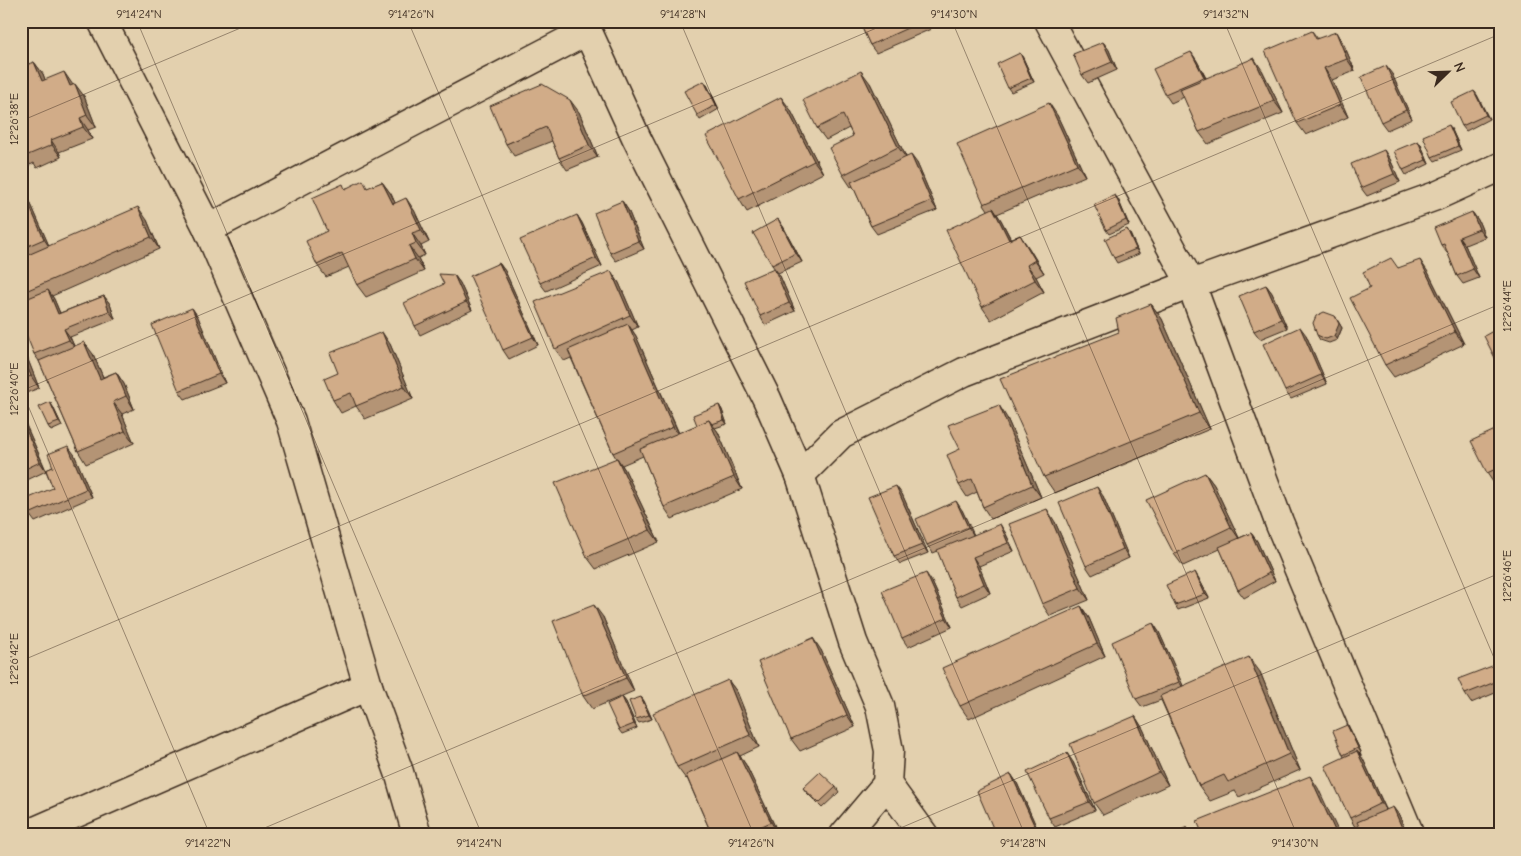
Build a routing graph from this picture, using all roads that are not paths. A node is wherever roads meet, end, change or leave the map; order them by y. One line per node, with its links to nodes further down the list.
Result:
1 (102, 21): 5 (street)
2 (1049, 21): 6 (street)
3 (585, 26): 5 (street); 7 (street)
4 (1500, 167): 6 (street)
5 (208, 229): 8 (street)
6 (1191, 284): 7 (street); 14 (street)
7 (800, 475): 9 (street)
8 (368, 686): 10 (street); 11 (street)
9 (887, 784): 12 (street); 13 (street)
10 (26, 835)
11 (416, 835)
12 (844, 835)
13 (924, 835)
14 (1410, 835)

